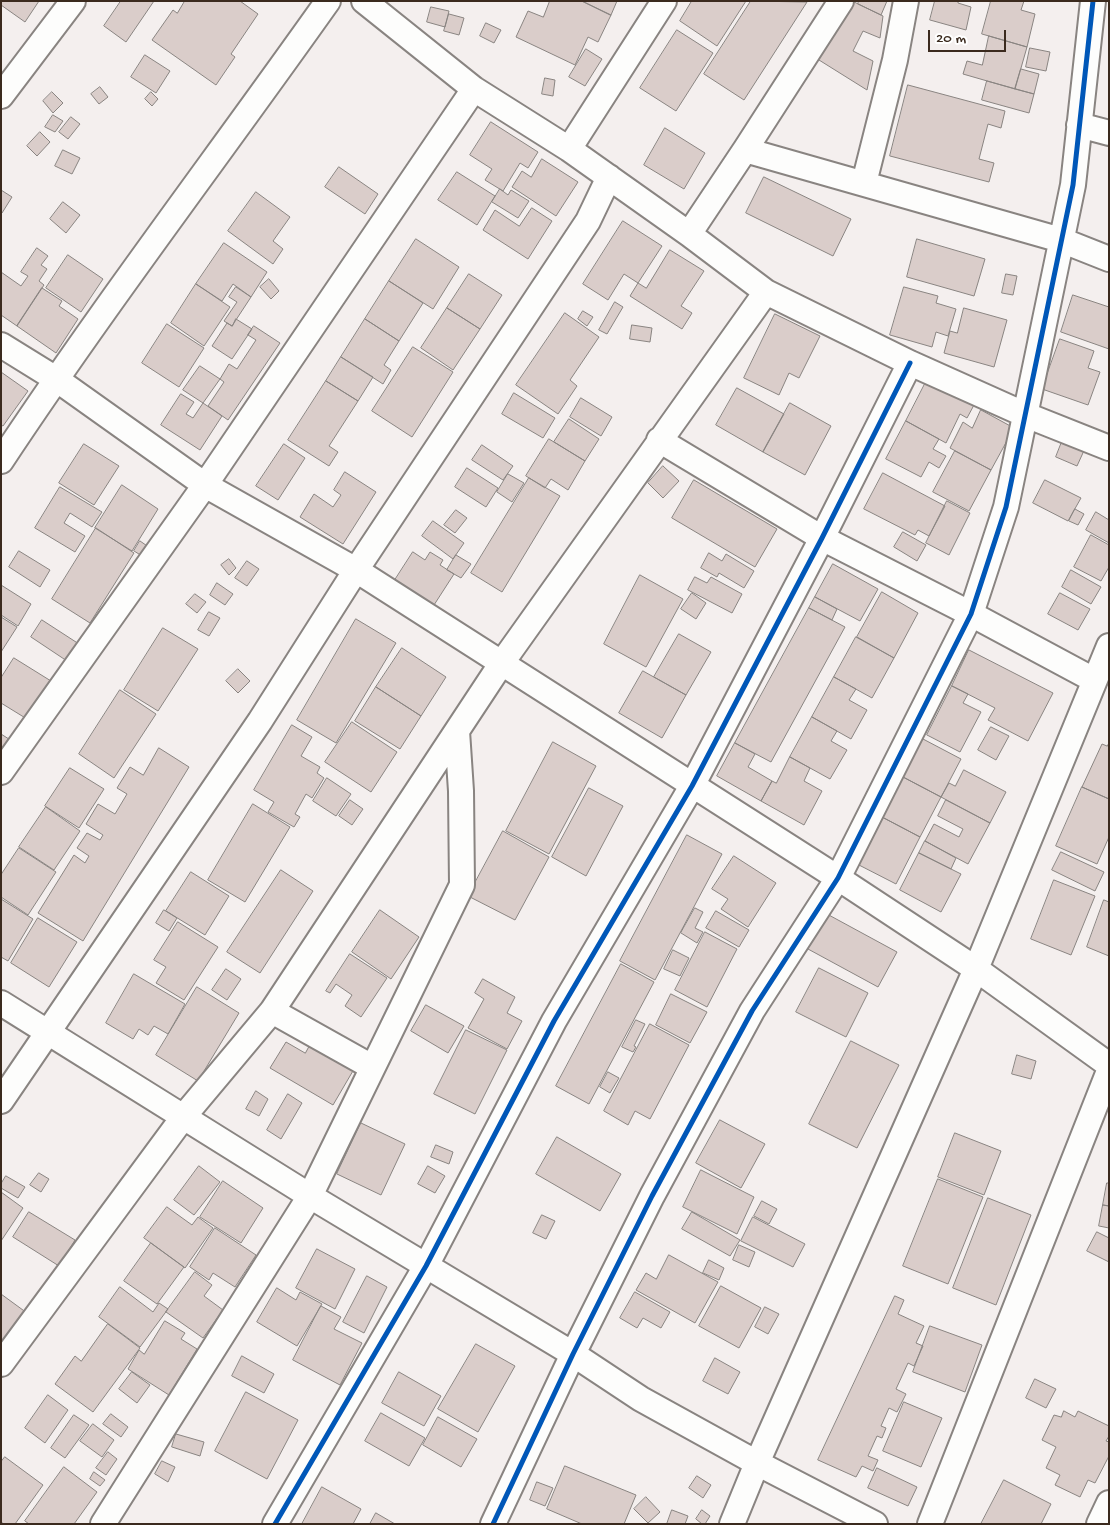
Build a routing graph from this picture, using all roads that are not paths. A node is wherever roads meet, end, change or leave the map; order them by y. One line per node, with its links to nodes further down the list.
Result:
1 (73, 1): 9 (street)
2 (328, 1): 22 (street)
3 (364, 1): 8 (street)
4 (664, 1): 12 (street)
5 (841, 1): 13 (street)
6 (906, 1): 15 (street)
7 (1093, 1): 10 (street)
8 (474, 89): 12 (street); 27 (street)
9 (1, 96)
10 (1079, 125): 11 (street); 17 (street)
11 (1109, 132)
12 (569, 149): 14 (street)
13 (745, 150): 15 (street); 16 (street)
14 (609, 177): 16 (street); 29 (street)
15 (864, 183): 17 (street)
16 (689, 234): 19 (street)
17 (1061, 240): 18 (street); 23 (street)
18 (1109, 259)
19 (766, 292): 21 (street); 24 (street)
20 (1, 345): 22 (street)
21 (910, 363): 23 (street); 28 (street)
22 (56, 379): 26 (street); 27 (street)
23 (1026, 415): 25 (street); 30 (street)
24 (659, 440): 28 (street); 32 (street)
25 (1109, 448)
26 (1, 461)
27 (205, 485): 29 (street); 35 (street)
28 (822, 538): 30 (street); 36 (street)
29 (356, 570): 32 (street); 41 (street)
30 (972, 614): 33 (street); 37 (street)
31 (1109, 646): 33 (street)
32 (501, 664): 34 (street); 36 (street)
33 (1094, 680): 38 (street)
34 (457, 731): 40 (street); 43 (street)
35 (1, 772)
36 (692, 786): 37 (street); 48 (street)
37 (838, 878): 38 (street); 49 (street)
38 (976, 969): 42 (street); 51 (street)
39 (1, 1003): 41 (street)
40 (272, 1011): 43 (street); 46 (street)
41 (48, 1032): 45 (street); 46 (street)
42 (1109, 1065)
43 (372, 1067): 47 (street)
44 (1109, 1071): 58 (street)
45 (1, 1101)
46 (184, 1116): 47 (street); 50 (street)
47 (310, 1196): 48 (street); 53 (street)
48 (426, 1266): 49 (street); 54 (street)
49 (573, 1354): 51 (street); 55 (street)
50 (1, 1364)
51 (757, 1463): 56 (street); 57 (street)
52 (1109, 1503): 59 (street)
53 (103, 1524)
54 (275, 1524)
55 (493, 1524)
56 (732, 1524)
57 (875, 1524)
58 (930, 1524)
59 (1099, 1524)

